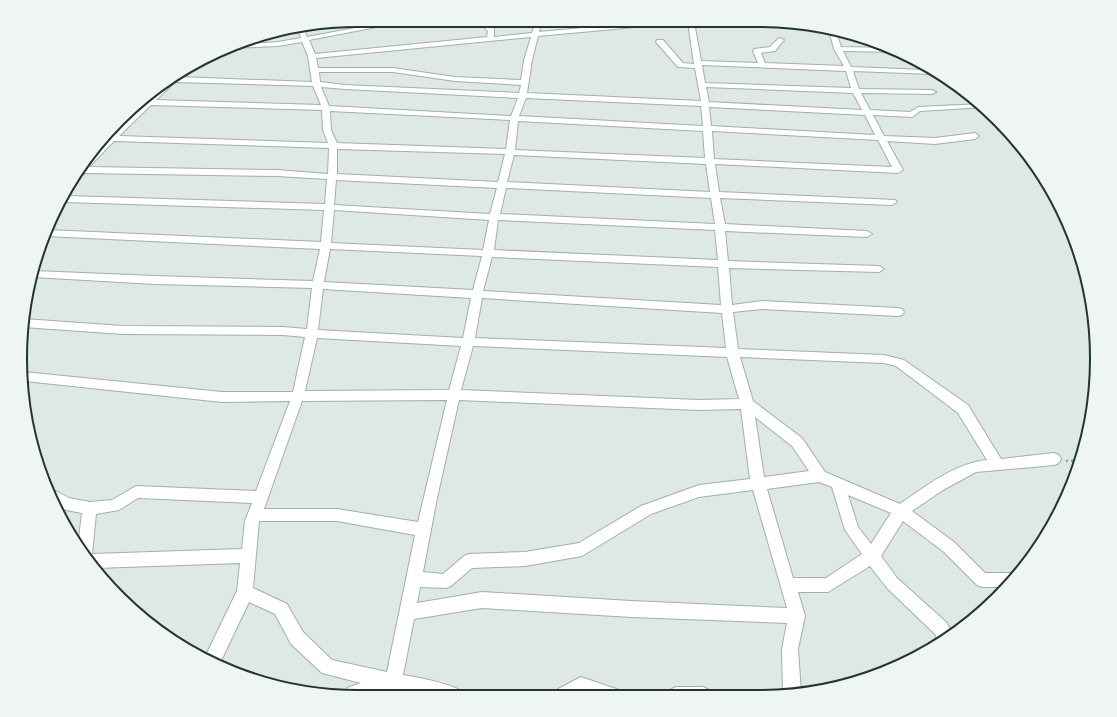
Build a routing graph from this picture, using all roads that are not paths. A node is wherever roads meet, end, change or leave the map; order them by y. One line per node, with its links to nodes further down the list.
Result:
1 (355, 27): 6 (street)
2 (488, 27): 9 (street)
3 (538, 27): 7 (street)
4 (613, 27): 7 (street)
5 (692, 27): 16 (street)
6 (302, 34): 12 (street); 15 (street)
7 (536, 34): 9 (street); 22 (street)
8 (834, 36): 13 (street)
9 (490, 39): 15 (street)
10 (780, 40): 17 (street)
11 (660, 42): 16 (street)
12 (250, 46)
13 (838, 49): 14 (street); 18 (street)
14 (878, 50)
15 (312, 56): 19 (street)
16 (698, 65): 17 (street); 24 (street)
17 (762, 65): 18 (street)
18 (850, 69): 20 (street); 25 (street)
19 (315, 70): 22 (street); 23 (street)
20 (925, 72)
21 (183, 77): 23 (street)
22 (525, 83): 27 (street)
23 (316, 84): 27 (street); 31 (street)
24 (703, 85): 25 (street); 29 (street)
25 (856, 91): 26 (street); 32 (street)
26 (932, 92)
27 (522, 95): 29 (street); 33 (street)
28 (149, 102): 31 (street)
29 (706, 104): 32 (street); 34 (street)
30 (973, 106): 32 (street)
31 (326, 108): 33 (street); 38 (street)
32 (869, 113): 36 (street)
33 (514, 119): 34 (street); 39 (street)
34 (707, 130): 36 (street); 40 (street)
35 (975, 136): 36 (street)
36 (881, 137): 40 (street)
37 (111, 138): 38 (street)
38 (333, 145): 39 (street); 42 (street)
39 (510, 152): 40 (street); 43 (street)
40 (710, 161): 44 (street)
41 (85, 171): 42 (street)
42 (332, 177): 43 (street); 47 (street)
43 (502, 184): 44 (street); 48 (street)
44 (715, 195): 46 (street); 49 (street)
45 (68, 199): 47 (street)
46 (892, 202)
47 (329, 208): 48 (street); 52 (street)
48 (494, 217): 49 (street); 53 (street)
49 (720, 227): 51 (street); 54 (street)
50 (52, 233): 52 (street)
51 (867, 234)
52 (326, 246): 53 (street); 57 (street)
53 (488, 253): 54 (street); 58 (street)
54 (723, 264): 55 (street); 59 (street)
55 (879, 269)
56 (38, 274): 57 (street)
57 (318, 285): 58 (street); 62 (street)
58 (477, 294): 59 (street); 63 (street)
59 (727, 309): 60 (street); 64 (street)
60 (898, 312)
61 (29, 323): 62 (street)
62 (312, 334): 63 (street); 67 (street)
63 (468, 342): 64 (street); 66 (street)
64 (732, 352): 68 (street); 70 (street)
65 (28, 376): 67 (street)
66 (454, 395): 67 (street); 68 (street); 79 (street)
67 (298, 396): 74 (street)
68 (747, 404): 71 (street); 72 (street)
69 (1054, 459): 70 (street)
70 (996, 463): 77 (street)
71 (820, 476): 72 (street); 73 (street)
72 (758, 483): 84 (street); 86 (street)
73 (838, 485): 77 (street); 82 (street)
74 (262, 497): 76 (street); 78 (street)
75 (58, 499): 76 (street)
76 (90, 508): 80 (street)
77 (901, 511): 82 (street); 85 (street)
78 (255, 515): 79 (street); 81 (street)
79 (424, 530): 84 (street)
80 (85, 546)
81 (249, 556): 83 (street); 87 (street)
82 (872, 556): 86 (street); 90 (street)
83 (97, 561)
84 (414, 579): 88 (street)
85 (1005, 580)
86 (787, 585): 89 (street)
87 (244, 592): 91 (street); 92 (street)
88 (408, 612): 89 (street); 92 (street)
89 (797, 616): 93 (street)
90 (943, 634)
91 (214, 657)
92 (393, 682): 94 (street); 95 (street)
93 (792, 688)
94 (366, 690)
95 (434, 690)
96 (573, 690): 97 (street)
97 (594, 690)

